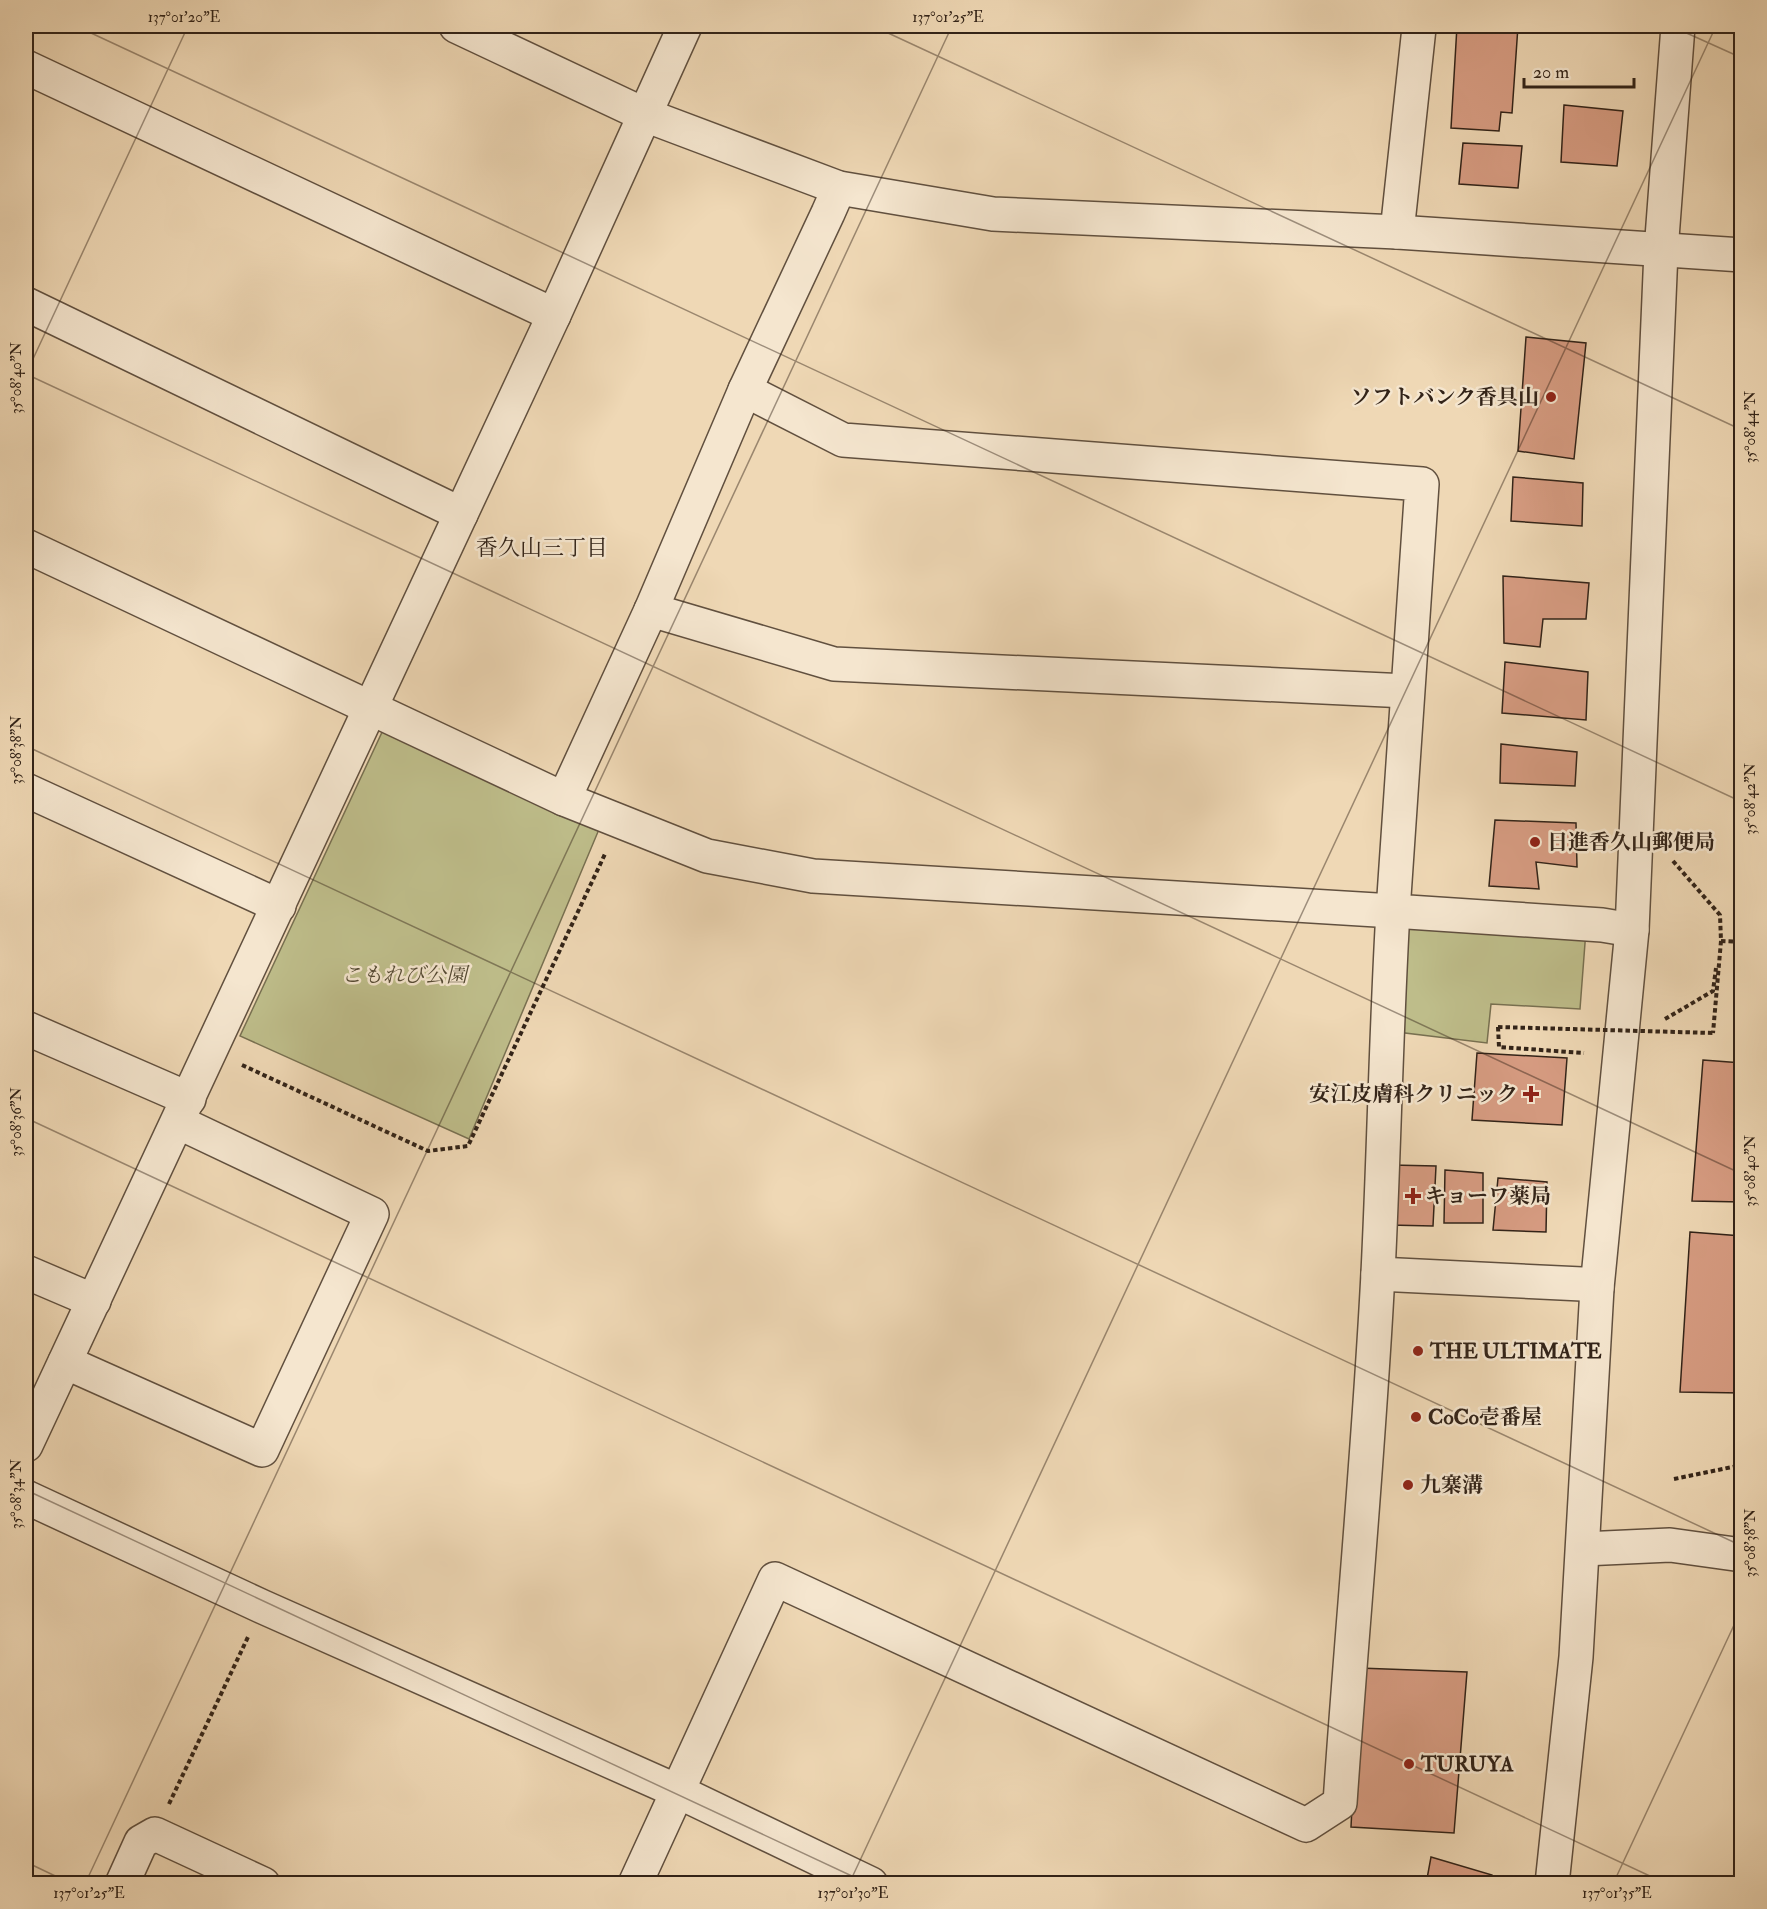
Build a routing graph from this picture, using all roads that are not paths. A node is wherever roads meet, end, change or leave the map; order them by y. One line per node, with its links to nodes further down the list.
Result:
1 (456, 26): 6 (street)
2 (685, 26): 6 (street)
3 (1417, 26): 8 (street)
4 (1678, 26): 9 (street)
5 (26, 67): 12 (street)
6 (645, 115): 7 (street); 12 (street)
7 (839, 188): 8 (street); 13 (street)
8 (1397, 232): 9 (street)
9 (1661, 251): 10 (street); 23 (street)
10 (1742, 255)
11 (26, 304): 14 (street)
12 (554, 315): 14 (street)
13 (745, 390): 16 (street); 17 (street)
14 (461, 514): 18 (street)
15 (26, 546): 18 (street)
16 (651, 610): 17 (street); 20 (street)
17 (1407, 691): 22 (street)
18 (372, 708): 20 (street); 21 (street)
19 (26, 790): 21 (street)
20 (564, 799): 22 (street)
21 (279, 906): 25 (street)
22 (1393, 911): 23 (street); 27 (street)
23 (1632, 930): 28 (street)
24 (26, 1028): 25 (street)
25 (183, 1111): 29 (street); 30 (street)
26 (26, 1272): 29 (street)
27 (1378, 1274): 28 (street); 35 (street)
28 (1597, 1288): 33 (street)
29 (94, 1301): 30 (street)
30 (65, 1362): 31 (street)
31 (26, 1446)
32 (26, 1497): 35 (street)
33 (1583, 1549): 34 (street); 40 (street)
34 (1742, 1555)
35 (677, 1791): 38 (street); 39 (street)
36 (122, 1884): 37 (street)
37 (263, 1884)
38 (634, 1884)
39 (871, 1884)
40 (1552, 1884)

